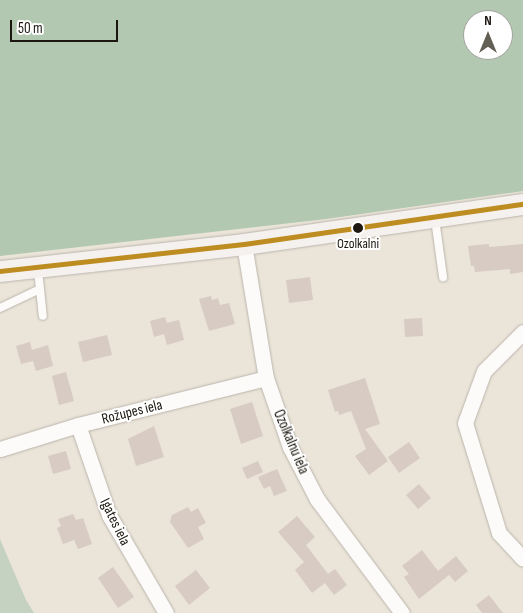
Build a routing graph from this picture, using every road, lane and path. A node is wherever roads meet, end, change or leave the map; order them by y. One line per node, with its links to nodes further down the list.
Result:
1 (523, 204): 2 (main road)
2 (434, 216): 3 (main road); 6 (lane)
3 (244, 244): 4 (main road); 11 (street, Ozolkalnu iela)
4 (37, 267): 5 (main road); 7 (lane)
5 (0, 271)
6 (443, 277)
7 (40, 289): 8 (lane); 9 (lane)
8 (0, 308)
9 (43, 316)
10 (523, 332): 14 (street)
11 (266, 378): 12 (street, Rožupes iela); 16 (street, Ozolkalnu iela)
12 (78, 426): 13 (street, Rožupes iela); 15 (street, Igates iela)
13 (0, 449)
14 (523, 559)
15 (166, 613)
16 (401, 613)

